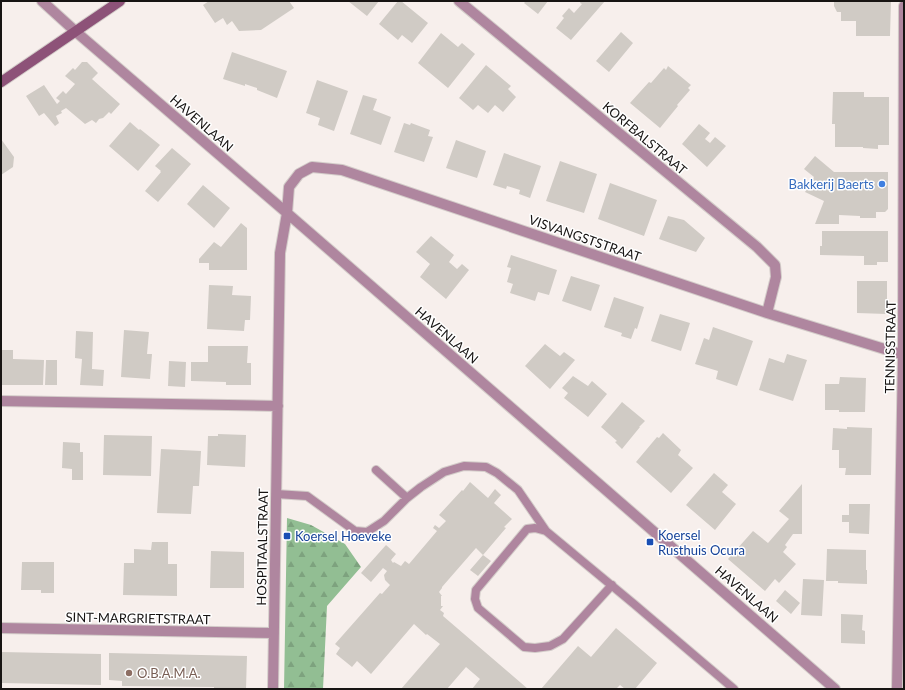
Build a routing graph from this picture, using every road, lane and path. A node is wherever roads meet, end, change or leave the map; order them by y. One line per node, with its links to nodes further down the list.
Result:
1 (42, 1): 5 (street, HAVENLAAN)
2 (120, 1): 5 (street)
3 (459, 1): 8 (street, KORFBALSTRAAT)
4 (904, 6): 9 (street, TENNISSTRAAT)
5 (75, 31): 6 (street); 7 (street, HAVENLAAN)
6 (1, 82)
7 (287, 213): 8 (street, VISVANGSTSTRAAT); 11 (street, HOSPITAALSTRAAT); 21 (street, HAVENLAAN)
8 (767, 313): 9 (street, VISVANGSTSTRAAT)
9 (904, 355): 22 (street, TENNISSTRAAT)
10 (1, 401): 11 (street)
11 (278, 406): 13 (street, HOSPITAALSTRAAT)
12 (376, 470): 14 (lane)
13 (276, 494): 14 (lane); 18 (street, HOSPITAALSTRAAT)
14 (407, 498): 15 (lane)
15 (546, 531): 16 (lane); 16 (lane)
16 (612, 585): 20 (lane)
17 (1, 628): 18 (street, SINT-MARGRIETSTRAAT)
18 (274, 633): 19 (street, HOSPITAALSTRAAT)
19 (273, 689)
20 (734, 689)
21 (836, 689)
22 (897, 689)

